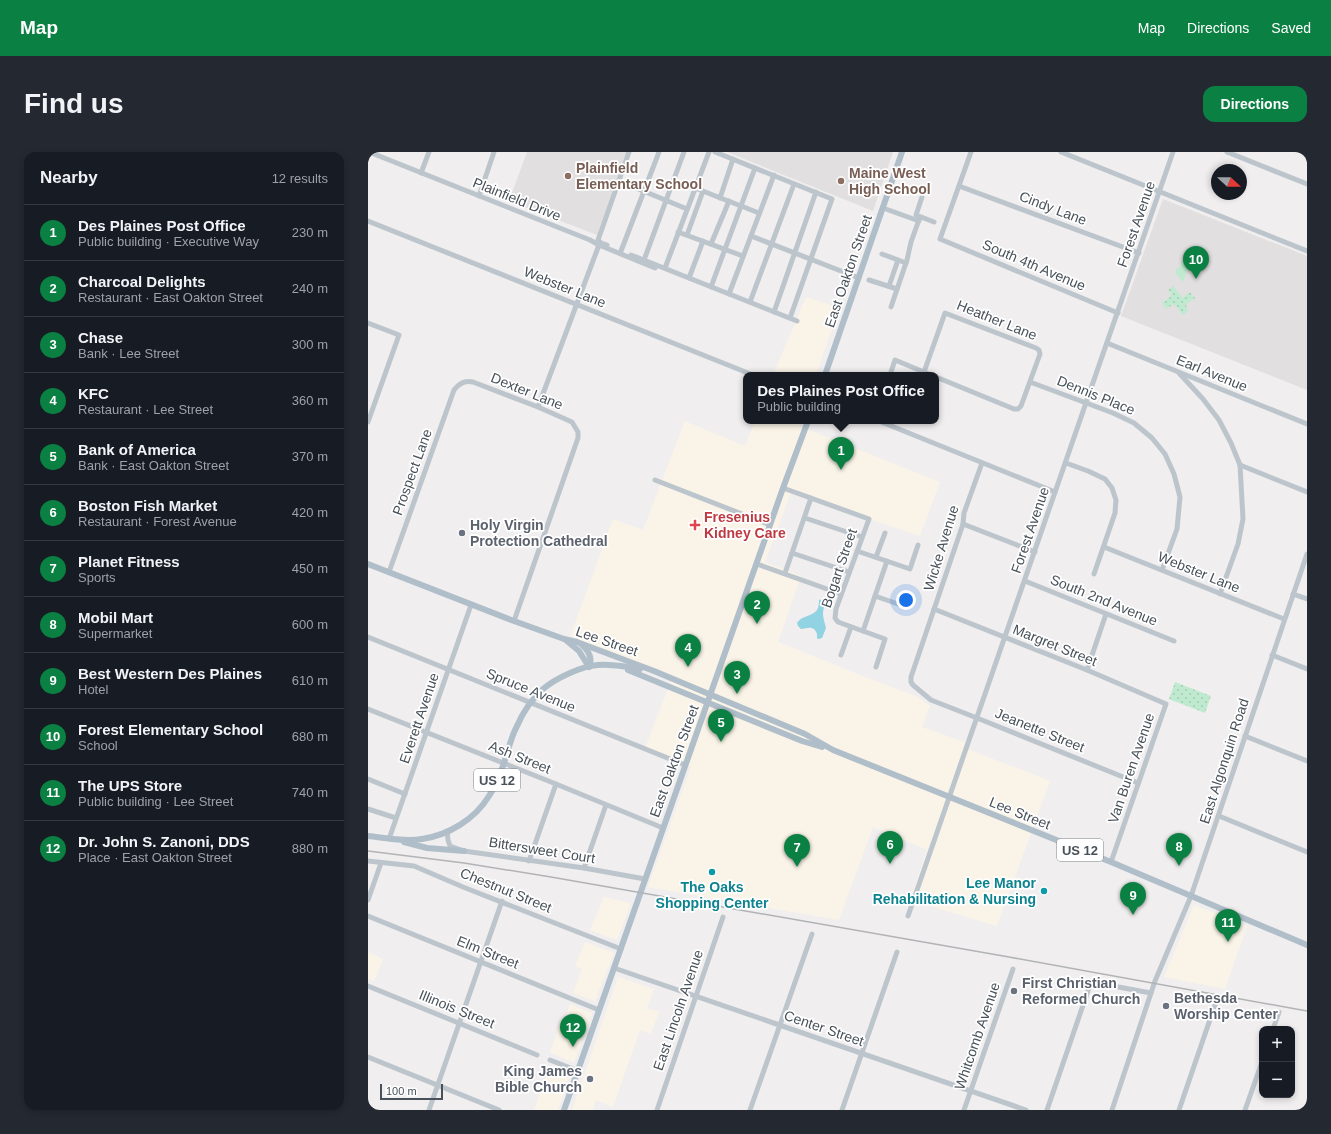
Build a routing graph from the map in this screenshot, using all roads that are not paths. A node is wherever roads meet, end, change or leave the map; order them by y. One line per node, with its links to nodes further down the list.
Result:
1 (369, 152): 16 (street, Plainfield Drive)
2 (430, 152): 16 (street)
3 (494, 152): 27 (street)
4 (629, 152): 18 (street)
5 (659, 152): 23 (street)
6 (684, 152): 30 (street)
7 (709, 152): 22 (street)
8 (715, 152): 14 (street)
9 (902, 152): 33 (main road, East Oakton Street)
10 (971, 152): 21 (street)
11 (1061, 152): 26 (street)
12 (1173, 152): 26 (street, Forest Avenue)
13 (1227, 152): 20 (street)
14 (733, 159): 15 (street); 29 (street)
15 (755, 168): 17 (street); 32 (street)
16 (422, 173): 27 (street, Plainfield Drive)
17 (774, 176): 19 (street); 35 (street)
18 (619, 181): 23 (street); 47 (street)
19 (794, 184): 25 (street); 44 (street)
20 (1307, 184)
21 (959, 186): 50 (street, Cindy Lane); 70 (street, South 4th Avenue)
22 (695, 188): 24 (street); 34 (street)
23 (644, 191): 30 (street); 47 (street)
24 (703, 191): 29 (street); 40 (street)
25 (816, 192): 49 (street); 53 (street)
26 (1160, 192): 48 (street); 50 (street, Forest Avenue)
27 (479, 196): 45 (street, Plainfield Drive)
28 (922, 197): 36 (street)
29 (720, 198): 31 (street)
30 (666, 200): 34 (street); 54 (street)
31 (729, 201): 32 (street); 43 (street)
32 (741, 206): 35 (street); 46 (street)
33 (883, 208): 36 (street); 60 (main road, East Oakton Street)
34 (687, 209): 39 (street)
35 (760, 213): 41 (street)
36 (919, 219): 38 (street); 56 (street)
37 (368, 221): 67 (street, Webster Lane)
38 (934, 222)
39 (678, 232): 40 (street); 58 (street)
40 (687, 235): 42 (street)
41 (751, 236): 44 (street); 52 (street)
42 (703, 241): 43 (street); 59 (street)
43 (711, 244): 46 (street)
44 (772, 244): 49 (street); 66 (street)
45 (599, 246): 57 (street, Plainfield Drive); 67 (street)
46 (725, 249): 52 (street); 63 (street)
47 (621, 251): 54 (street)
48 (1307, 251)
49 (795, 253): 53 (street); 69 (street)
50 (1139, 253): 70 (street, Forest Avenue)
51 (882, 254): 55 (street)
52 (743, 256): 65 (street)
53 (810, 259): 60 (street); 71 (street)
54 (644, 260): 58 (street)
55 (898, 260): 56 (street); 62 (street)
56 (906, 263): 64 (street)
57 (656, 268)
58 (665, 268): 59 (street)
59 (689, 278): 63 (street)
60 (859, 278): 76 (main road, East Oakton Street)
61 (870, 280): 62 (street)
62 (889, 286): 64 (street)
63 (711, 287): 65 (street)
64 (897, 289): 68 (street)
65 (729, 294): 66 (street)
66 (750, 302): 69 (street)
67 (576, 305): 75 (street, Webster Lane); 84 (street)
68 (891, 307)
69 (774, 312): 71 (street)
70 (1118, 313): 74 (street, Forest Avenue)
71 (790, 318): 72 (street)
72 (798, 321)
73 (368, 323): 85 (street)
74 (1107, 343): 79 (street, Earl Avenue); 83 (street, Forest Avenue)
75 (745, 372)
76 (826, 372)
77 (891, 372): 78 (street)
78 (924, 372): 81 (street, Heather Lane)
79 (1179, 372): 88 (street, Earl Avenue); 91 (street)
80 (939, 378): 81 (street, Heather Lane)
81 (1030, 382): 83 (street, Dennis Place)
82 (461, 383): 84 (street, Dexter Lane); 113 (street, Prospect Lane)
83 (1087, 403): 90 (street, Forest Avenue); 112 (street, Dennis Place)
84 (538, 407): 128 (street, Dexter Lane)
85 (368, 422)
86 (807, 424): 93 (main road, East Oakton Street)
87 (887, 424): 89 (street)
88 (1307, 424)
89 (982, 462): 94 (street); 98 (street, Wicke Avenue)
90 (1066, 463): 94 (street, Forest Avenue); 103 (street)
91 (1240, 466): 95 (street); 119 (street)
92 (656, 480): 99 (street)
93 (783, 488): 96 (street); 99 (main road, East Oakton Street)
94 (1055, 492): 105 (street, Forest Avenue)
95 (1307, 492)
96 (812, 498): 97 (street); 101 (street, Bogart Street)
97 (805, 518): 101 (street); 106 (street)
98 (963, 524): 105 (street); 125 (street, Wicke Avenue)
99 (770, 525): 111 (main road, East Oakton Street)
100 (885, 533): 108 (street)
101 (862, 537): 104 (street, Bogart Street)
102 (918, 545): 109 (street)
103 (1104, 547): 112 (street, Webster Lane); 116 (street)
104 (857, 551): 108 (street); 114 (street, Bogart Street)
105 (1034, 552): 117 (street, Forest Avenue)
106 (792, 553): 114 (street); 115 (street)
107 (1307, 554): 120 (street, East Algonquin Road)
108 (876, 557): 109 (street)
109 (887, 561): 121 (street)
110 (368, 564): 113 (main road, Lee Street)
111 (757, 564): 115 (street); 145 (main road, East Oakton Street)
112 (1162, 570): 119 (street, Webster Lane)
113 (389, 572): 124 (main road, Lee Street)
114 (849, 572): 118 (street, Bogart Street)
115 (785, 574): 118 (street)
116 (1094, 574)
117 (1025, 581): 126 (street, South 2nd Avenue); 132 (street, Forest Avenue)
118 (841, 594): 129 (street, Bogart Street)
119 (1220, 594): 127 (street, Webster Lane)
120 (1293, 594): 122 (street); 127 (street, East Algonquin Road)
121 (875, 596): 123 (street); 130 (street)
122 (1307, 599)
123 (898, 604)
124 (471, 605): 128 (main road, Lee Street); 141 (street, Everett Avenue)
125 (934, 609): 132 (street, Margret Street); 146 (street, Wicke Avenue)
126 (1106, 614): 134 (street, South 2nd Avenue); 142 (street)
127 (1284, 620): 137 (street, East Algonquin Road)
128 (514, 621): 133 (main road, Lee Street)
129 (851, 627): 130 (street, Bogart Street); 136 (street)
130 (863, 631): 140 (street, Bogart Street)
131 (368, 637): 141 (street, Spruce Avenue)
132 (1005, 638): 142 (street, Margret Street); 151 (street, Forest Avenue)
133 (564, 639): 135 (main road, Lee Street); 139 (main road)
134 (1174, 641)
135 (577, 642): 139 (main road); 144 (main road, Lee Street)
136 (841, 655)
137 (1272, 655): 143 (street); 153 (street, East Algonquin Road)
138 (617, 665): 139 (main road, US 12); 144 (main road, US 12); 148 (main road, Lee Street / US 12)
139 (589, 667): 147 (main road, US 12)
140 (876, 667)
141 (448, 669): 147 (street, Spruce Avenue); 152 (street, Everett Avenue)
142 (1087, 670): 149 (street, Margret Street)
143 (1307, 670)
144 (654, 671): 145 (main road, Lee Street / US 12)
145 (710, 695): 148 (main road, East Oakton Street); 154 (main road, Lee Street / US 12)
146 (931, 700): 151 (street, Jeanette Street)
147 (531, 703): 156 (main road, US 12); 157 (street, Spruce Avenue)
148 (708, 703): 154 (main road, Lee Street / US 12); 157 (main road, East Oakton Street)
149 (1166, 704): 160 (street, Van Buren Avenue)
150 (368, 709): 152 (street, Ash Street)
151 (977, 718): 160 (street, Jeanette Street); 162 (street, Forest Avenue)
152 (426, 732): 156 (street, Ash Street); 161 (street, Everett Avenue)
153 (1245, 736): 155 (street); 165 (street, East Algonquin Road)
154 (833, 750): 162 (main road, Lee Street / US 12)
155 (1307, 761)
156 (503, 764): 159 (street, Ash Street); 168 (main road, US 12)
157 (685, 765): 167 (main road, East Oakton Street)
158 (368, 780): 161 (street)
159 (556, 784): 163 (street, Ash Street); 174 (street)
160 (1138, 784): 176 (street, Van Buren Avenue)
161 (405, 794): 166 (street, Everett Avenue)
162 (950, 797): 176 (main road, Lee Street / US 12); 184 (street, Forest Avenue)
163 (606, 805): 167 (street, Ash Street); 178 (street)
164 (368, 809): 166 (street)
165 (1219, 816): 173 (street); 180 (street, East Algonquin Road)
166 (396, 818): 170 (street, Everett Avenue)
167 (663, 828): 179 (main road, East Oakton Street)
168 (447, 831): 171 (main road, US 12); 172 (street, Bittersweet Court)
169 (368, 836): 170 (main road, US 12)
170 (389, 839): 171 (main road, US 12)
171 (397, 840): 172 (main road)
172 (464, 851): 174 (street, Bittersweet Court)
173 (1307, 852)
174 (529, 860): 178 (street, Bittersweet Court)
175 (368, 861): 177 (street, Chestnut Street)
176 (1111, 862): 180 (main road, Lee Street / US 12)
177 (381, 863): 181 (street); 182 (street, Chestnut Street)
178 (584, 868): 179 (street, Bittersweet Court)
179 (645, 879): 188 (main road, East Oakton Street)
180 (1192, 896): 187 (main road, Lee Street / US 12); 194 (street, East Algonquin Road)
181 (368, 900)
182 (502, 901): 188 (street, Chestnut Street); 190 (street)
183 (368, 916): 190 (street, Elm Street)
184 (908, 916)
185 (723, 917): 195 (street, East Lincoln Avenue)
186 (812, 934): 200 (street)
187 (1307, 945)
188 (621, 949): 191 (main road, East Oakton Street)
189 (897, 952): 202 (street)
190 (481, 962): 197 (street, Elm Street); 199 (street)
191 (614, 968): 195 (street, Center Street); 197 (main road, East Oakton Street)
192 (1012, 969): 209 (street, Whitcomb Avenue)
193 (368, 986): 199 (street, Illinois Street)
194 (1151, 993): 218 (street); 219 (street, East Algonquin Road)
195 (696, 996): 200 (street, Center Street); 213 (street, East Lincoln Avenue)
196 (1216, 1002): 220 (street)
197 (599, 1010): 207 (main road, East Oakton Street)
198 (1279, 1012): 201 (street)
199 (460, 1023): 203 (street, Illinois Street); 208 (street)
200 (779, 1025): 202 (street, Center Street); 214 (street)
201 (1274, 1026)
202 (862, 1053): 209 (street, Center Street); 215 (street)
203 (536, 1055)
204 (368, 1057): 208 (street)
205 (550, 1060): 207 (street)
206 (1259, 1070): 221 (street)
207 (578, 1071): 212 (main road, East Oakton Street)
208 (438, 1085): 210 (street); 211 (street)
209 (971, 1091): 216 (street, Whitcomb Avenue); 217 (street, Center Street)
210 (430, 1110)
211 (499, 1110)
212 (564, 1110)
213 (656, 1110)
214 (750, 1110)
215 (842, 1110)
216 (964, 1110)
217 (1026, 1110)
218 (1047, 1110)
219 (1112, 1110)
220 (1179, 1110)
221 (1245, 1110)

